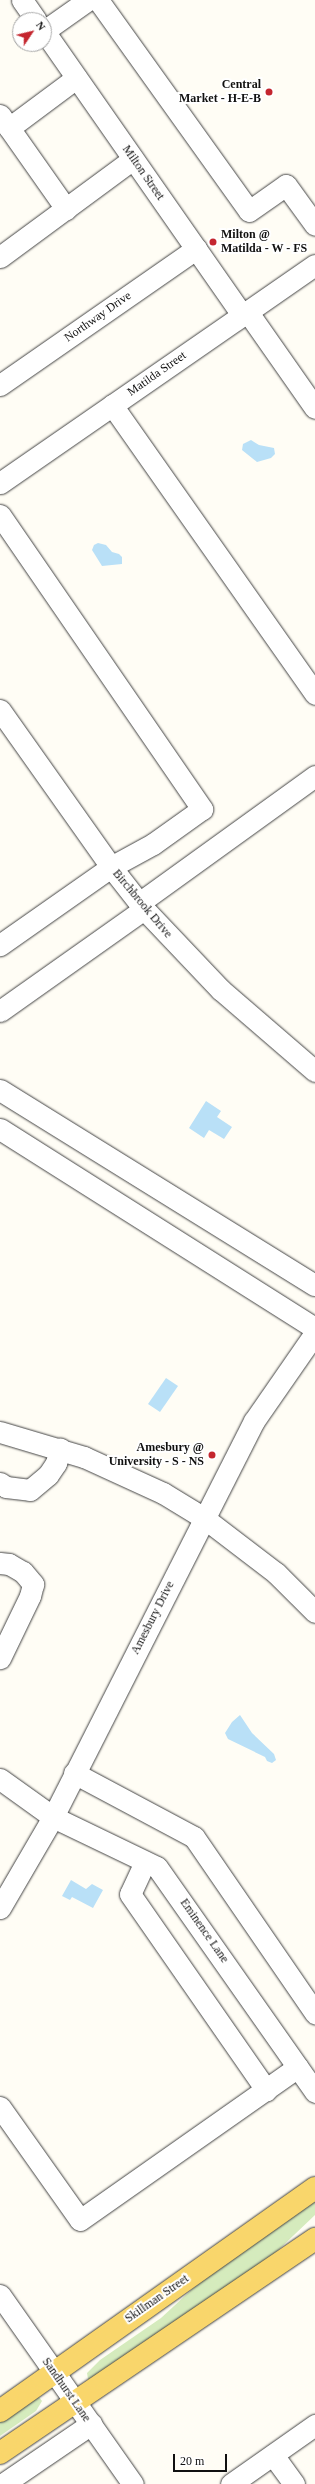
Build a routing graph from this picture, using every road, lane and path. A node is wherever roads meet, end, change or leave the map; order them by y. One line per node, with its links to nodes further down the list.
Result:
1 (22, 0): 4 (street)
2 (88, 0): 5 (street)
3 (98, 0): 11 (street)
4 (30, 12)
5 (52, 25)
6 (52, 43): 7 (street, Milton Street)
7 (76, 78): 8 (street); 9 (street, Milton Street)
8 (4, 122): 10 (street)
9 (133, 159): 10 (street); 12 (street, Milton Street)
10 (66, 209): 13 (street)
11 (315, 225)
12 (196, 249): 15 (street, Milton Street); 16 (street, Northway Drive)
13 (0, 257)
14 (315, 264): 15 (street, Matilda Street)
15 (245, 313): 17 (street, Matilda Street); 18 (street, Milton Street)
16 (0, 385)
17 (112, 405): 19 (street, Matilda Street); 21 (street)
18 (315, 408)
19 (0, 482)
20 (0, 515): 24 (street)
21 (315, 694)
22 (0, 710): 24 (street, Birchbrook Drive)
23 (315, 776): 25 (street)
24 (111, 867): 25 (street, Birchbrook Drive); 26 (street)
25 (142, 906): 27 (street); 28 (street, Birchbrook Drive)
26 (0, 945)
27 (0, 1011)
28 (315, 1071)
29 (0, 1090): 31 (street)
30 (0, 1128): 32 (street)
31 (315, 1285)
32 (315, 1328)
33 (315, 1333): 37 (street, Amesbury Drive)
34 (0, 1432): 35 (street)
35 (60, 1449): 36 (street); 37 (street)
36 (0, 1483)
37 (204, 1518): 39 (street); 41 (street, Amesbury Drive)
38 (0, 1562): 40 (street)
39 (315, 1612)
40 (0, 1658)
41 (74, 1773): 43 (street, Amesbury Drive); 46 (street)
42 (1, 1783): 43 (street, Eminence Lane)
43 (53, 1817): 44 (street, Eminence Lane); 45 (street, Amesbury Drive)
44 (145, 1862): 47 (street, Eminence Lane); 48 (street)
45 (0, 1908)
46 (315, 2013)
47 (298, 2067): 48 (street); 49 (street, Eminence Lane)
48 (266, 2090): 50 (street)
49 (315, 2092)
50 (0, 2107)
51 (315, 2188): 54 (main road, Skillman Street)
52 (315, 2239): 55 (main road)
53 (0, 2295): 54 (street, Sandhurst Lane)
54 (54, 2372): 55 (street, Sandhurst Lane); 56 (main road, Skillman Street)
55 (76, 2403): 57 (street, Sandhurst Lane); 59 (main road)
56 (0, 2411)
57 (91, 2424): 61 (street); 62 (street, Sandhurst Lane)
58 (315, 2425): 60 (street)
59 (0, 2453)
60 (274, 2454): 63 (street); 64 (street)
61 (3, 2484)
62 (133, 2484)
63 (231, 2484)
64 (294, 2484)

